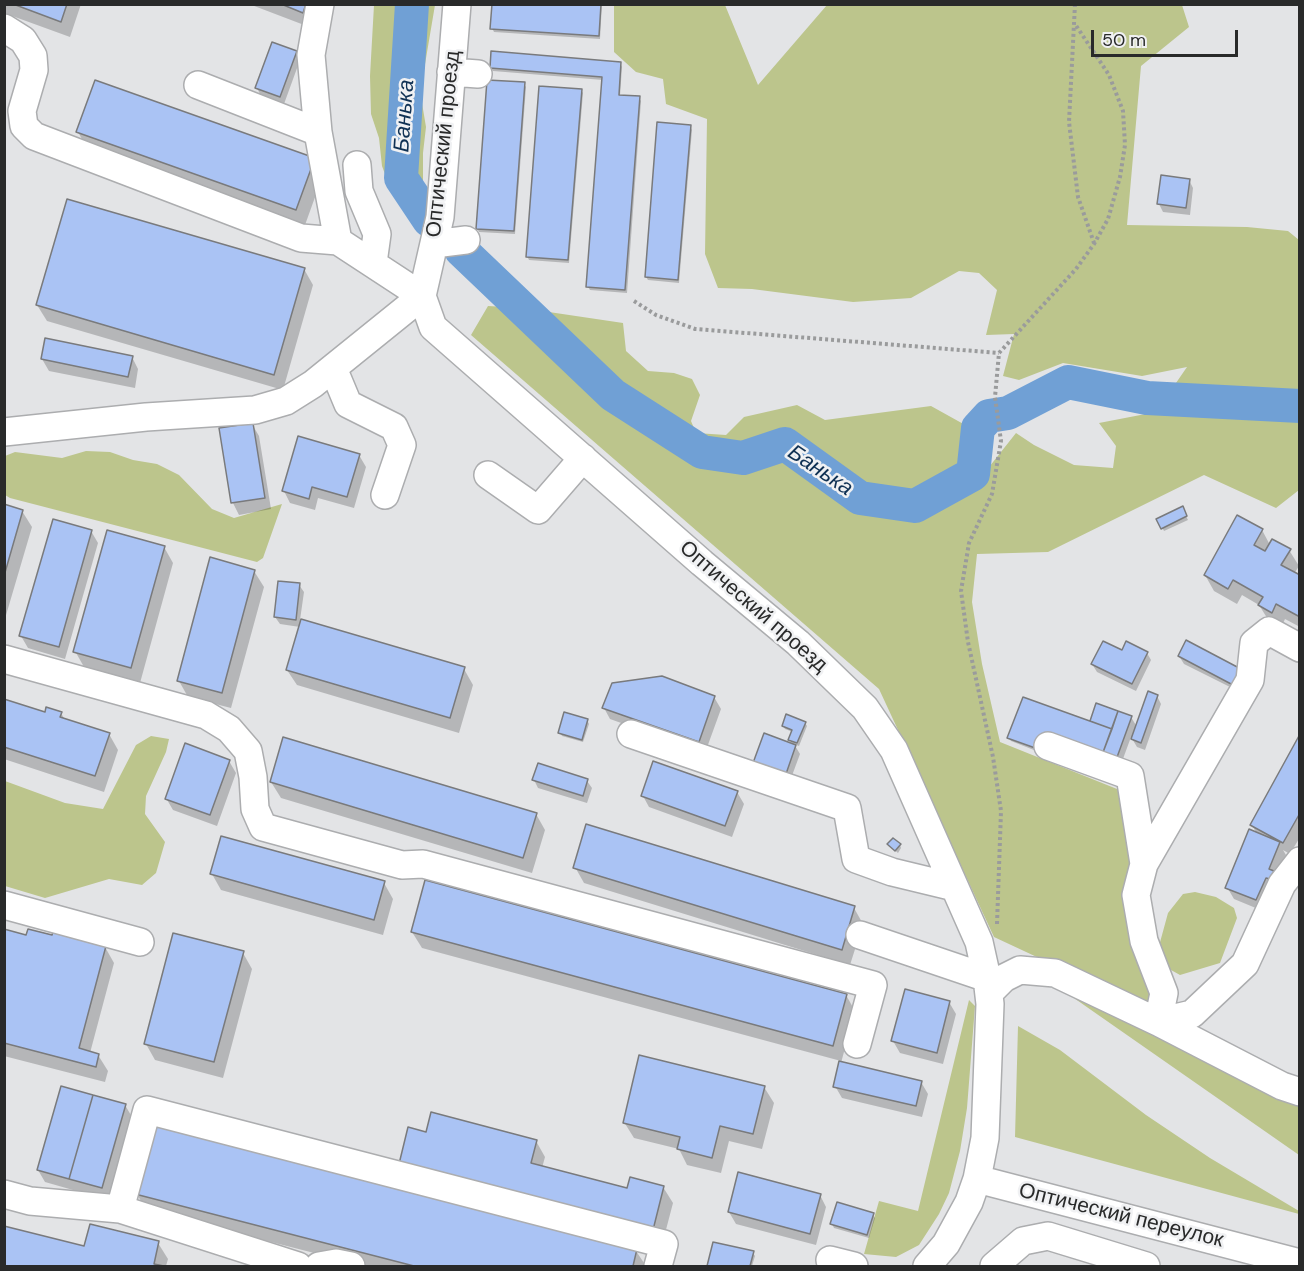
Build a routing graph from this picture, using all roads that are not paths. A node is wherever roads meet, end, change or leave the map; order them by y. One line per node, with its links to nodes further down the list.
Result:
1 (320, 4): 5 (street)
2 (457, 4): 9 (street, Оптический проезд)
3 (4, 28): 8 (street)
4 (198, 85): 5 (street)
5 (318, 132): 8 (street)
6 (357, 165): 10 (street)
7 (466, 240): 9 (street)
8 (338, 241): 10 (street)
9 (434, 244): 11 (street, Оптический проезд)
10 (373, 263): 11 (street)
11 (422, 297): 12 (street); 14 (street, Оптический проезд)
12 (333, 368): 13 (street); 16 (street)
13 (4, 432)
14 (583, 458): 15 (street); 23 (street, Оптический проезд)
15 (488, 475)
16 (385, 495)
17 (1299, 648): 22 (street)
18 (4, 659): 29 (street)
19 (631, 734): 23 (street)
20 (1048, 746): 22 (street)
21 (1299, 861): 28 (street)
22 (1144, 864): 28 (street)
23 (954, 887): 27 (street, Оптический проезд)
24 (4, 905): 26 (street)
25 (860, 934): 27 (street)
26 (140, 942)
27 (988, 986): 28 (street); 31 (street, Оптический проезд)
28 (1158, 1022): 30 (street)
29 (857, 1044)
30 (1299, 1092)
31 (977, 1179): 34 (street, Оптический переулок); 40 (street, Оптический проезд)
32 (4, 1194): 33 (street)
33 (120, 1209): 36 (street); 39 (street)
34 (1240, 1257): 35 (street, Оптический переулок)
35 (1299, 1263)
36 (298, 1266)
37 (319, 1266): 38 (street)
38 (351, 1266)
39 (658, 1266)
40 (927, 1266)
41 (994, 1266): 42 (street)
42 (1146, 1266)

